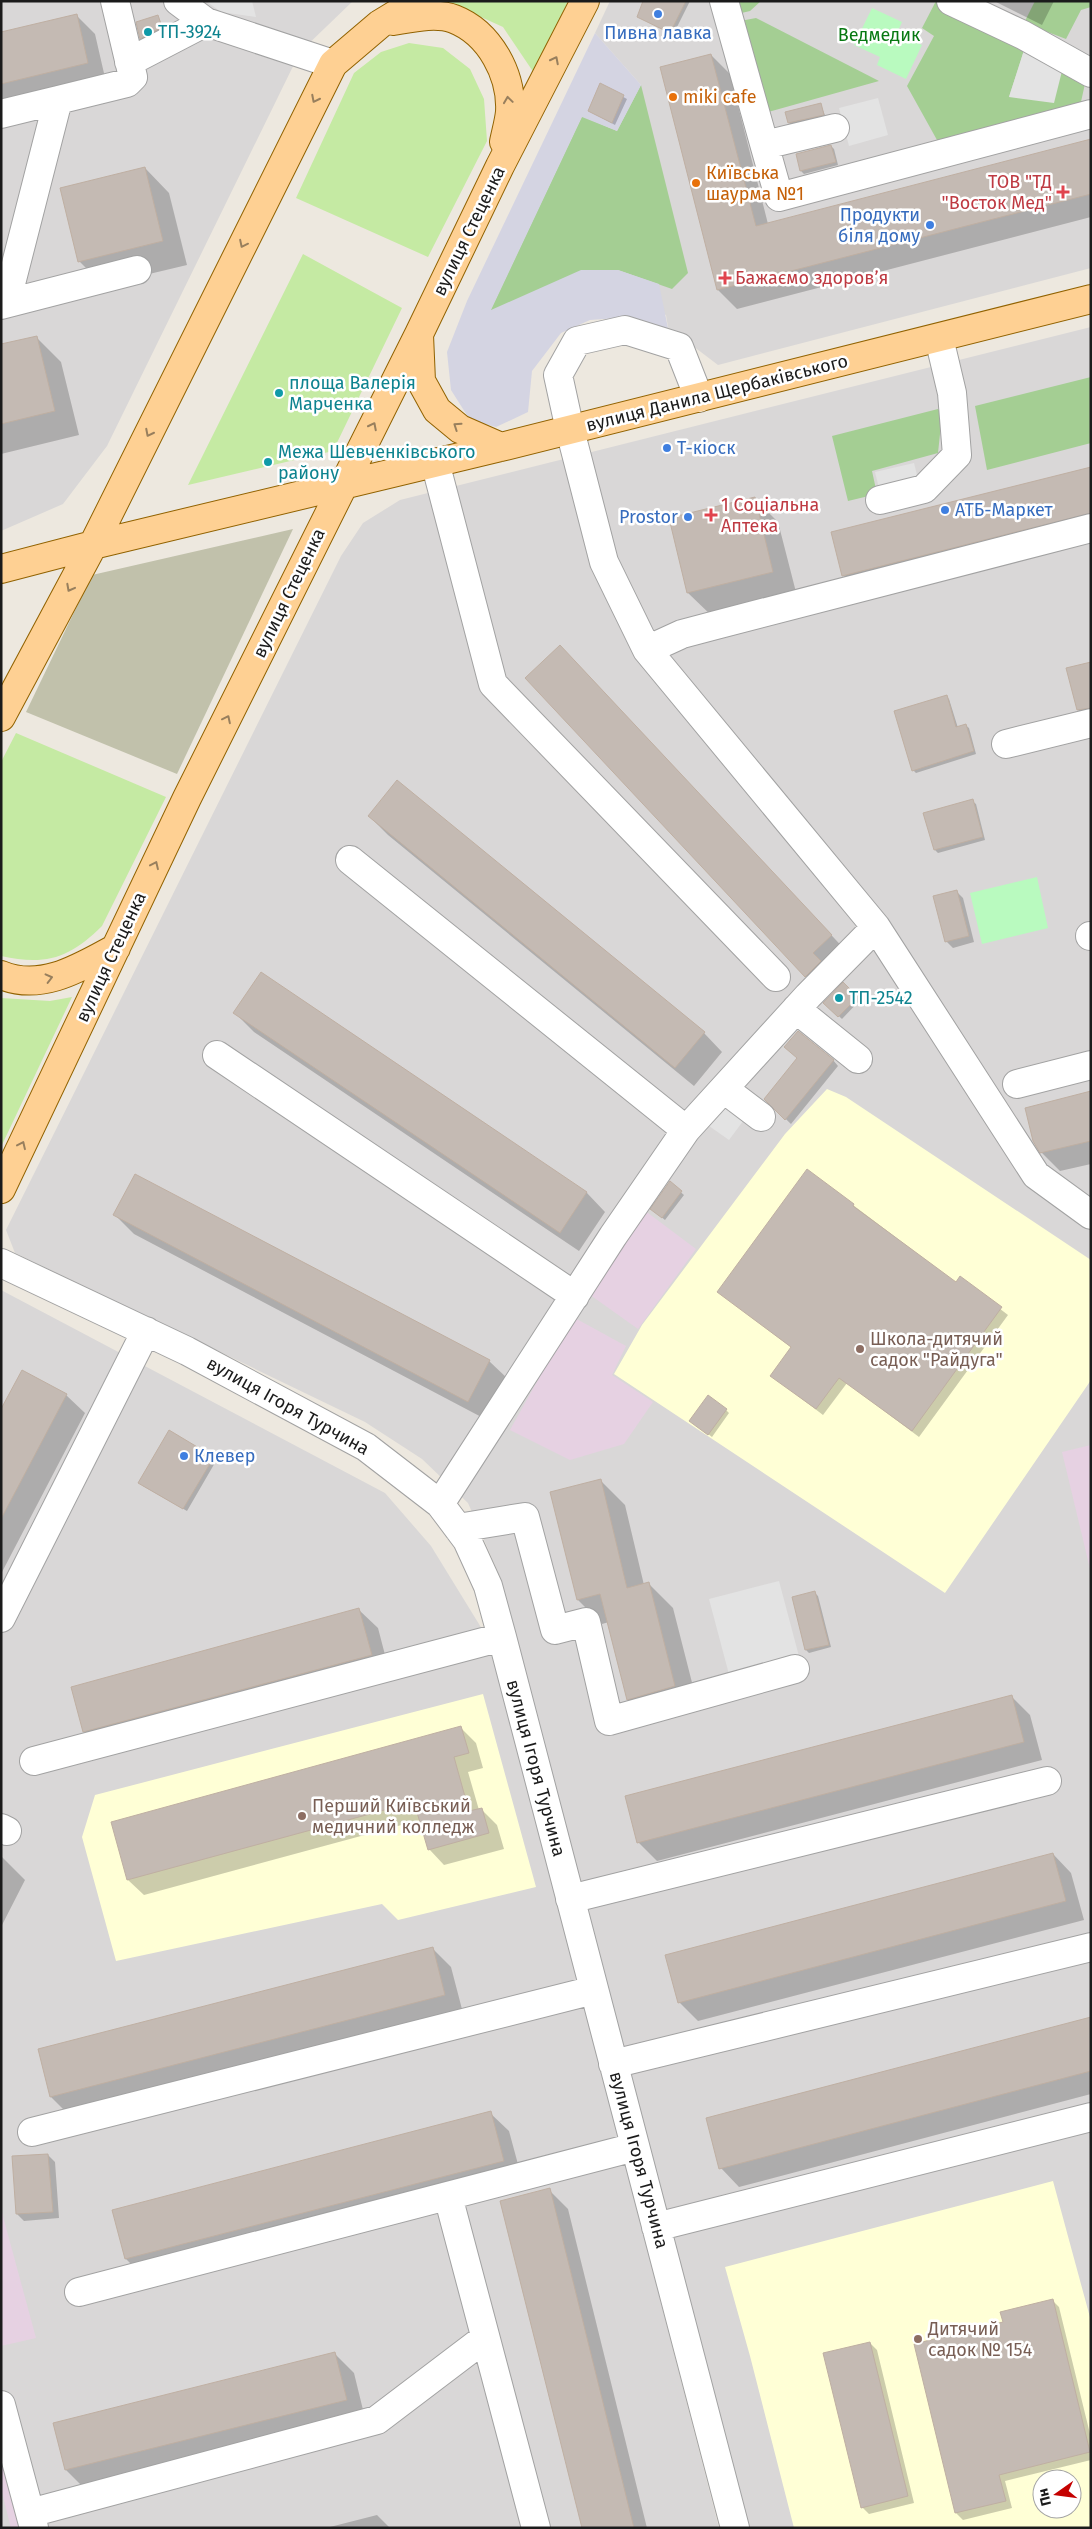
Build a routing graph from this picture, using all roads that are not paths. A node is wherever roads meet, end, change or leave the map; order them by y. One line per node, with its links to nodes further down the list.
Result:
1 (115, 1): 9 (street)
2 (178, 1): 7 (street)
3 (585, 1): 17 (main road, вулиця Стеценка, one-way to 3)
4 (724, 1): 16 (street)
5 (951, 1): 11 (street)
6 (413, 3): 8 (main road)
7 (206, 22): 9 (street); 10 (street)
8 (380, 24): 10 (main road); 17 (main road, one-way to 8)
9 (129, 62): 12 (street)
10 (333, 64): 30 (main road, one-way to 30)
11 (1091, 73)
12 (58, 100): 13 (street); 20 (street)
13 (1, 114)
14 (1091, 114): 16 (street)
15 (835, 128): 16 (street)
16 (765, 145)
17 (500, 166): 21 (main road, вулиця Стеценка)
18 (137, 270): 20 (street)
19 (1091, 299): 22 (main road, вулиця Данила Щербаківського)
20 (4, 304)
21 (419, 334): 25 (main road, one-way to 21); 27 (main road, вулиця Стеценка, one-way to 21)
22 (938, 338): 23 (main road, вулиця Данила Щербаківського); 28 (street)
23 (699, 398): 24 (main road, вулиця Данила Щербаківського); 24 (street)
24 (570, 430): 25 (main road, вулиця Данила Щербаківського); 32 (street)
25 (501, 447): 26 (main road, вулиця Данила Щербаківського)
26 (435, 462): 27 (main road, вулиця Данила Щербаківського); 40 (street)
27 (342, 485): 30 (main road); 38 (main road, вулиця Стеценка, one-way to 27)
28 (880, 500)
29 (1091, 528): 32 (street)
30 (93, 544): 31 (main road); 33 (main road, one-way to 33)
31 (1, 569)
32 (647, 650): 37 (street)
33 (2, 707)
34 (1091, 723): 35 (street)
35 (1006, 744)
36 (350, 860): 48 (street)
37 (876, 927): 41 (street); 50 (street)
38 (116, 948): 39 (main road, one-way to 38); 49 (main road, вулиця Стеценка, one-way to 38)
39 (1, 975)
40 (776, 977)
41 (796, 1009): 43 (street); 46 (street)
42 (217, 1055): 52 (street)
43 (858, 1059)
44 (1091, 1064): 45 (street)
45 (1017, 1084)
46 (724, 1089): 47 (street); 48 (street)
47 (761, 1117)
48 (686, 1130): 52 (street)
49 (1, 1189)
50 (1091, 1215)
51 (1, 1263): 53 (street, вулиця Ігоря Турчина)
52 (575, 1296): 54 (street)
53 (146, 1331): 54 (street, вулиця Ігоря Турчина); 56 (street)
54 (440, 1504): 55 (street, вулиця Ігоря Турчина)
55 (458, 1528): 57 (street, вулиця Ігоря Турчина); 58 (street)
56 (1, 1618)
57 (502, 1638): 59 (street); 61 (street, вулиця Ігоря Турчина)
58 (795, 1669)
59 (34, 1761)
60 (1047, 1781): 61 (street)
61 (570, 1899): 63 (street, вулиця Ігоря Турчина)
62 (1091, 1947): 64 (street)
63 (594, 1990): 64 (street, вулиця Ігоря Турчина); 66 (street)
64 (613, 2064): 67 (street, вулиця Ігоря Турчина)
65 (1091, 2117): 69 (street)
66 (32, 2132)
67 (635, 2147): 68 (street); 69 (street, вулиця Ігоря Турчина)
68 (448, 2196): 70 (street); 71 (street)
69 (656, 2227): 75 (street, вулиця Ігоря Турчина)
70 (79, 2292)
71 (485, 2338): 73 (street); 74 (street)
72 (1, 2405): 73 (street)
73 (32, 2520)
74 (536, 2528)
75 (735, 2528)

